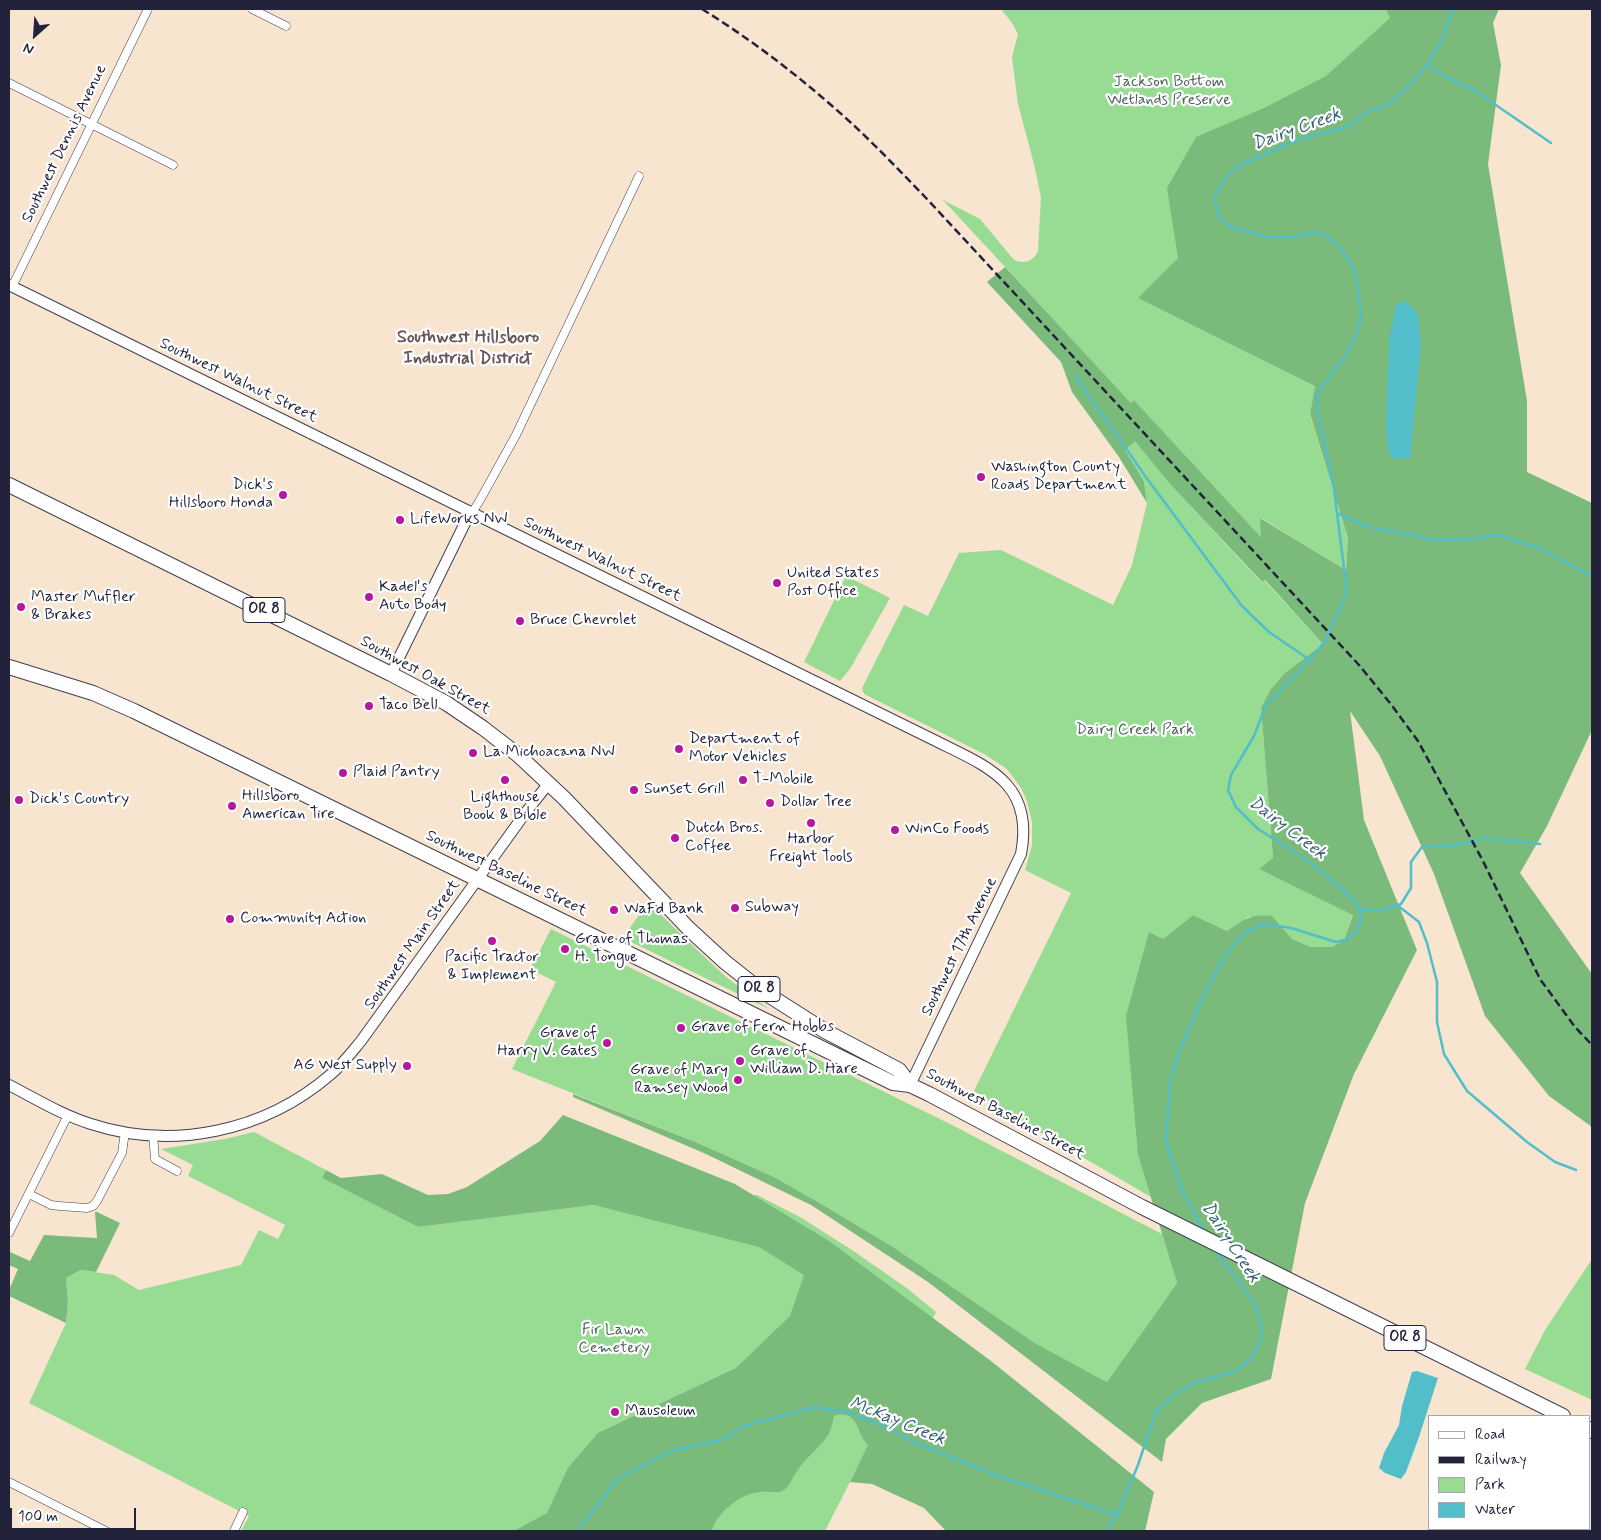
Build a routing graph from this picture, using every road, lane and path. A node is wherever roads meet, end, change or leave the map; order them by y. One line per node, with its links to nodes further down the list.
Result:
1 (148, 9): 5 (street, Southwest Dennis Avenue)
2 (252, 9): 3 (street)
3 (286, 26)
4 (9, 83): 5 (street)
5 (91, 124): 6 (street); 8 (street, Southwest Dennis Avenue)
6 (173, 165)
7 (639, 176): 10 (street)
8 (10, 288): 10 (street, Southwest Walnut Street)
9 (9, 485): 12 (highway, Southwest Oak Street / OR 8)
10 (472, 513): 12 (street); 14 (street, Southwest Walnut Street)
11 (9, 667): 15 (highway, Southwest Baseline Street / OR 8)
12 (391, 674): 13 (highway, Southwest Oak Street / OR 8)
13 (549, 783): 15 (street, Southwest Main Street); 16 (highway, Southwest Oak Street / OR 8)
14 (1023, 820): 16 (street, Southwest 17th Avenue)
15 (478, 879): 16 (highway, Southwest Baseline Street / OR 8); 20 (street, Southwest Main Street)
16 (910, 1084): 24 (highway, Southwest Baseline Street / OR 8)
17 (9, 1086): 18 (street, Southwest Main Street)
18 (68, 1115): 19 (street, Southwest Main Street); 22 (street)
19 (126, 1132): 20 (street, Southwest Main Street); 22 (street)
20 (153, 1136): 21 (street)
21 (177, 1171)
22 (29, 1194): 23 (street)
23 (9, 1233)
24 (1561, 1415)
25 (9, 1482): 27 (street)
26 (243, 1512): 28 (street)
27 (106, 1531)
28 (234, 1531)

